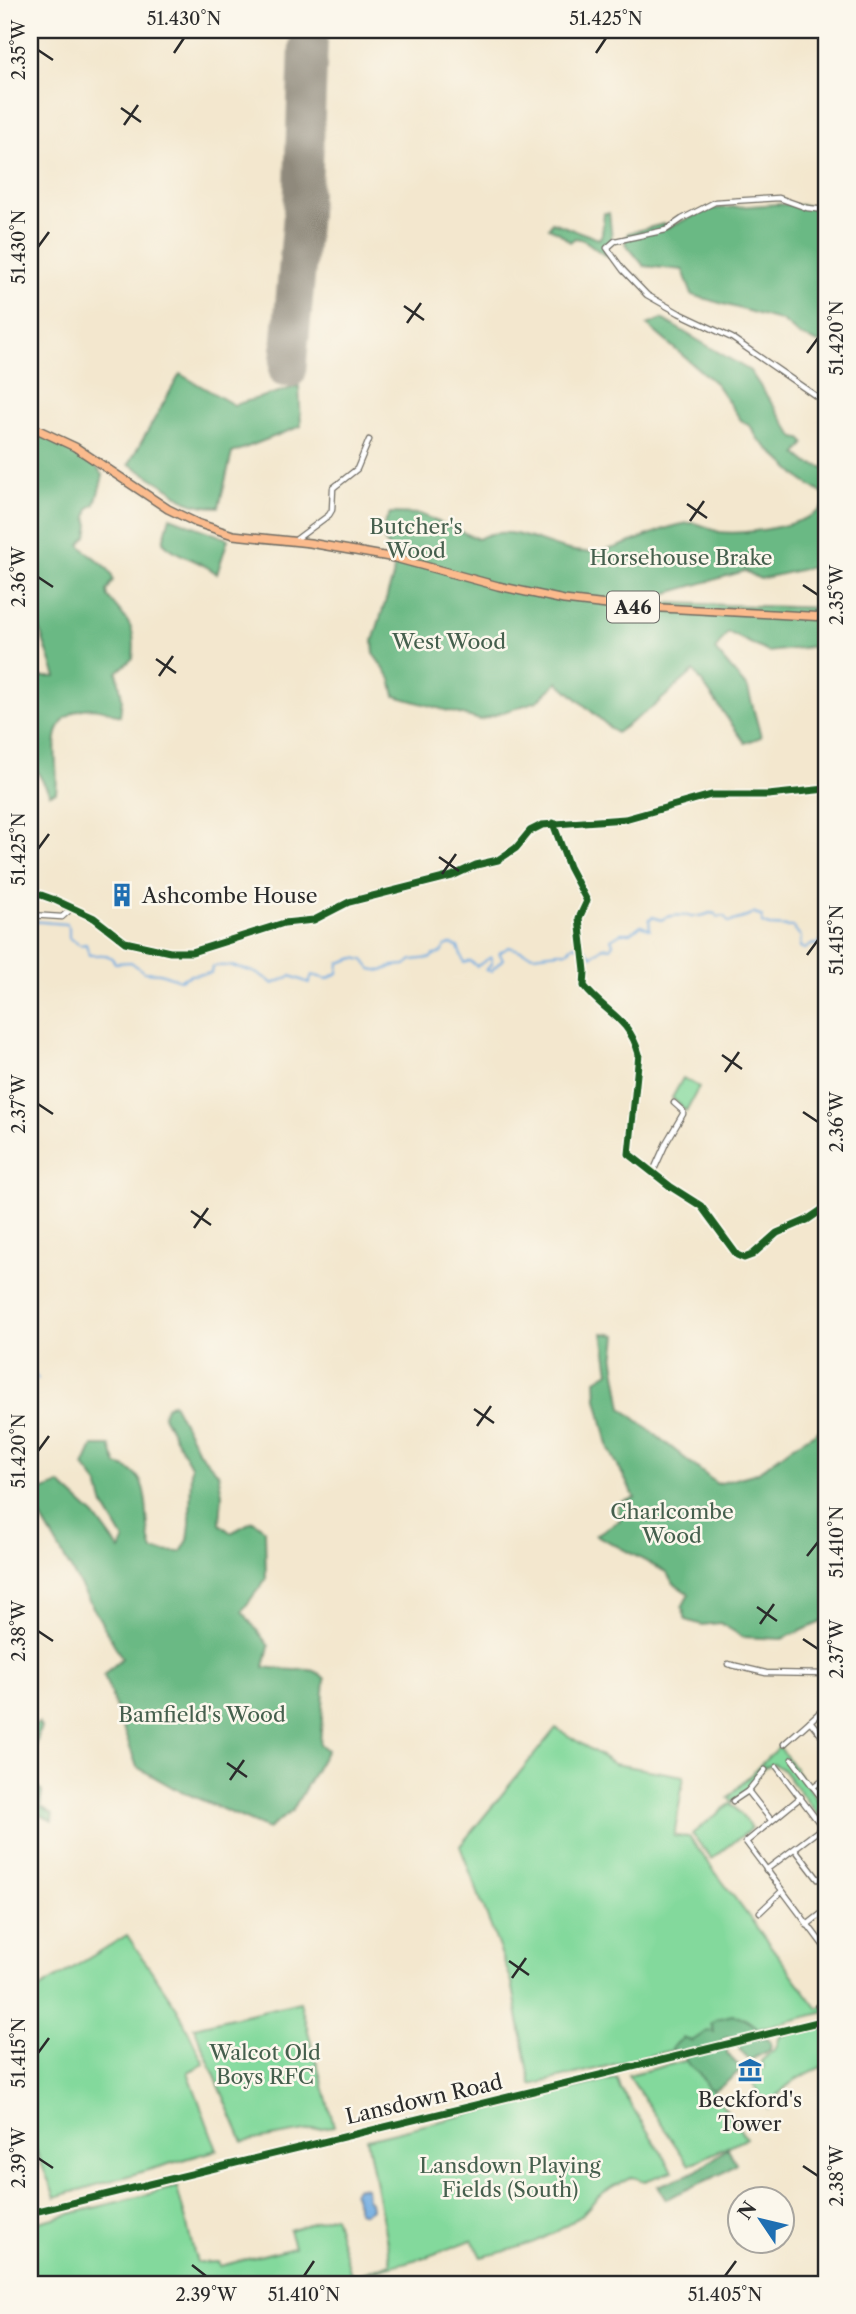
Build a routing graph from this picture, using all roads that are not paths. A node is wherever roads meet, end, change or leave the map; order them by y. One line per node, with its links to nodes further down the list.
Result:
1 (826, 210): 2 (street)
2 (826, 403)
3 (30, 426): 5 (highway, A46)
4 (369, 440): 5 (street)
5 (293, 541): 6 (highway, A46)
6 (826, 617)
7 (826, 789): 8 (street)
8 (553, 823): 10 (street); 13 (street)
9 (30, 891): 10 (street)
10 (71, 909): 11 (street)
11 (30, 915)
12 (674, 1103): 13 (street)
13 (653, 1172): 14 (street)
14 (826, 1207)
15 (728, 1664): 16 (street)
16 (826, 1674)
17 (826, 1707): 18 (street)
18 (810, 1721): 19 (street); 20 (street)
19 (826, 1741)
20 (784, 1744)
21 (792, 1759): 25 (street)
22 (777, 1767): 27 (street)
23 (765, 1770): 26 (street)
24 (826, 1777): 25 (street)
25 (813, 1787): 29 (street)
26 (748, 1791): 28 (street); 30 (street)
27 (801, 1797): 30 (street); 31 (street)
28 (733, 1801)
29 (826, 1804)
30 (771, 1820): 33 (street)
31 (825, 1830): 32 (street)
32 (795, 1849): 33 (street); 34 (street)
33 (766, 1870): 35 (street)
34 (826, 1884)
35 (782, 1891): 37 (street); 38 (street)
36 (826, 1910): 38 (street)
37 (760, 1912)
38 (807, 1924): 39 (street)
39 (826, 1949)
40 (825, 2002): 41 (street)
41 (818, 2006)
42 (826, 2020): 43 (street, Lansdown Road)
43 (30, 2213)

